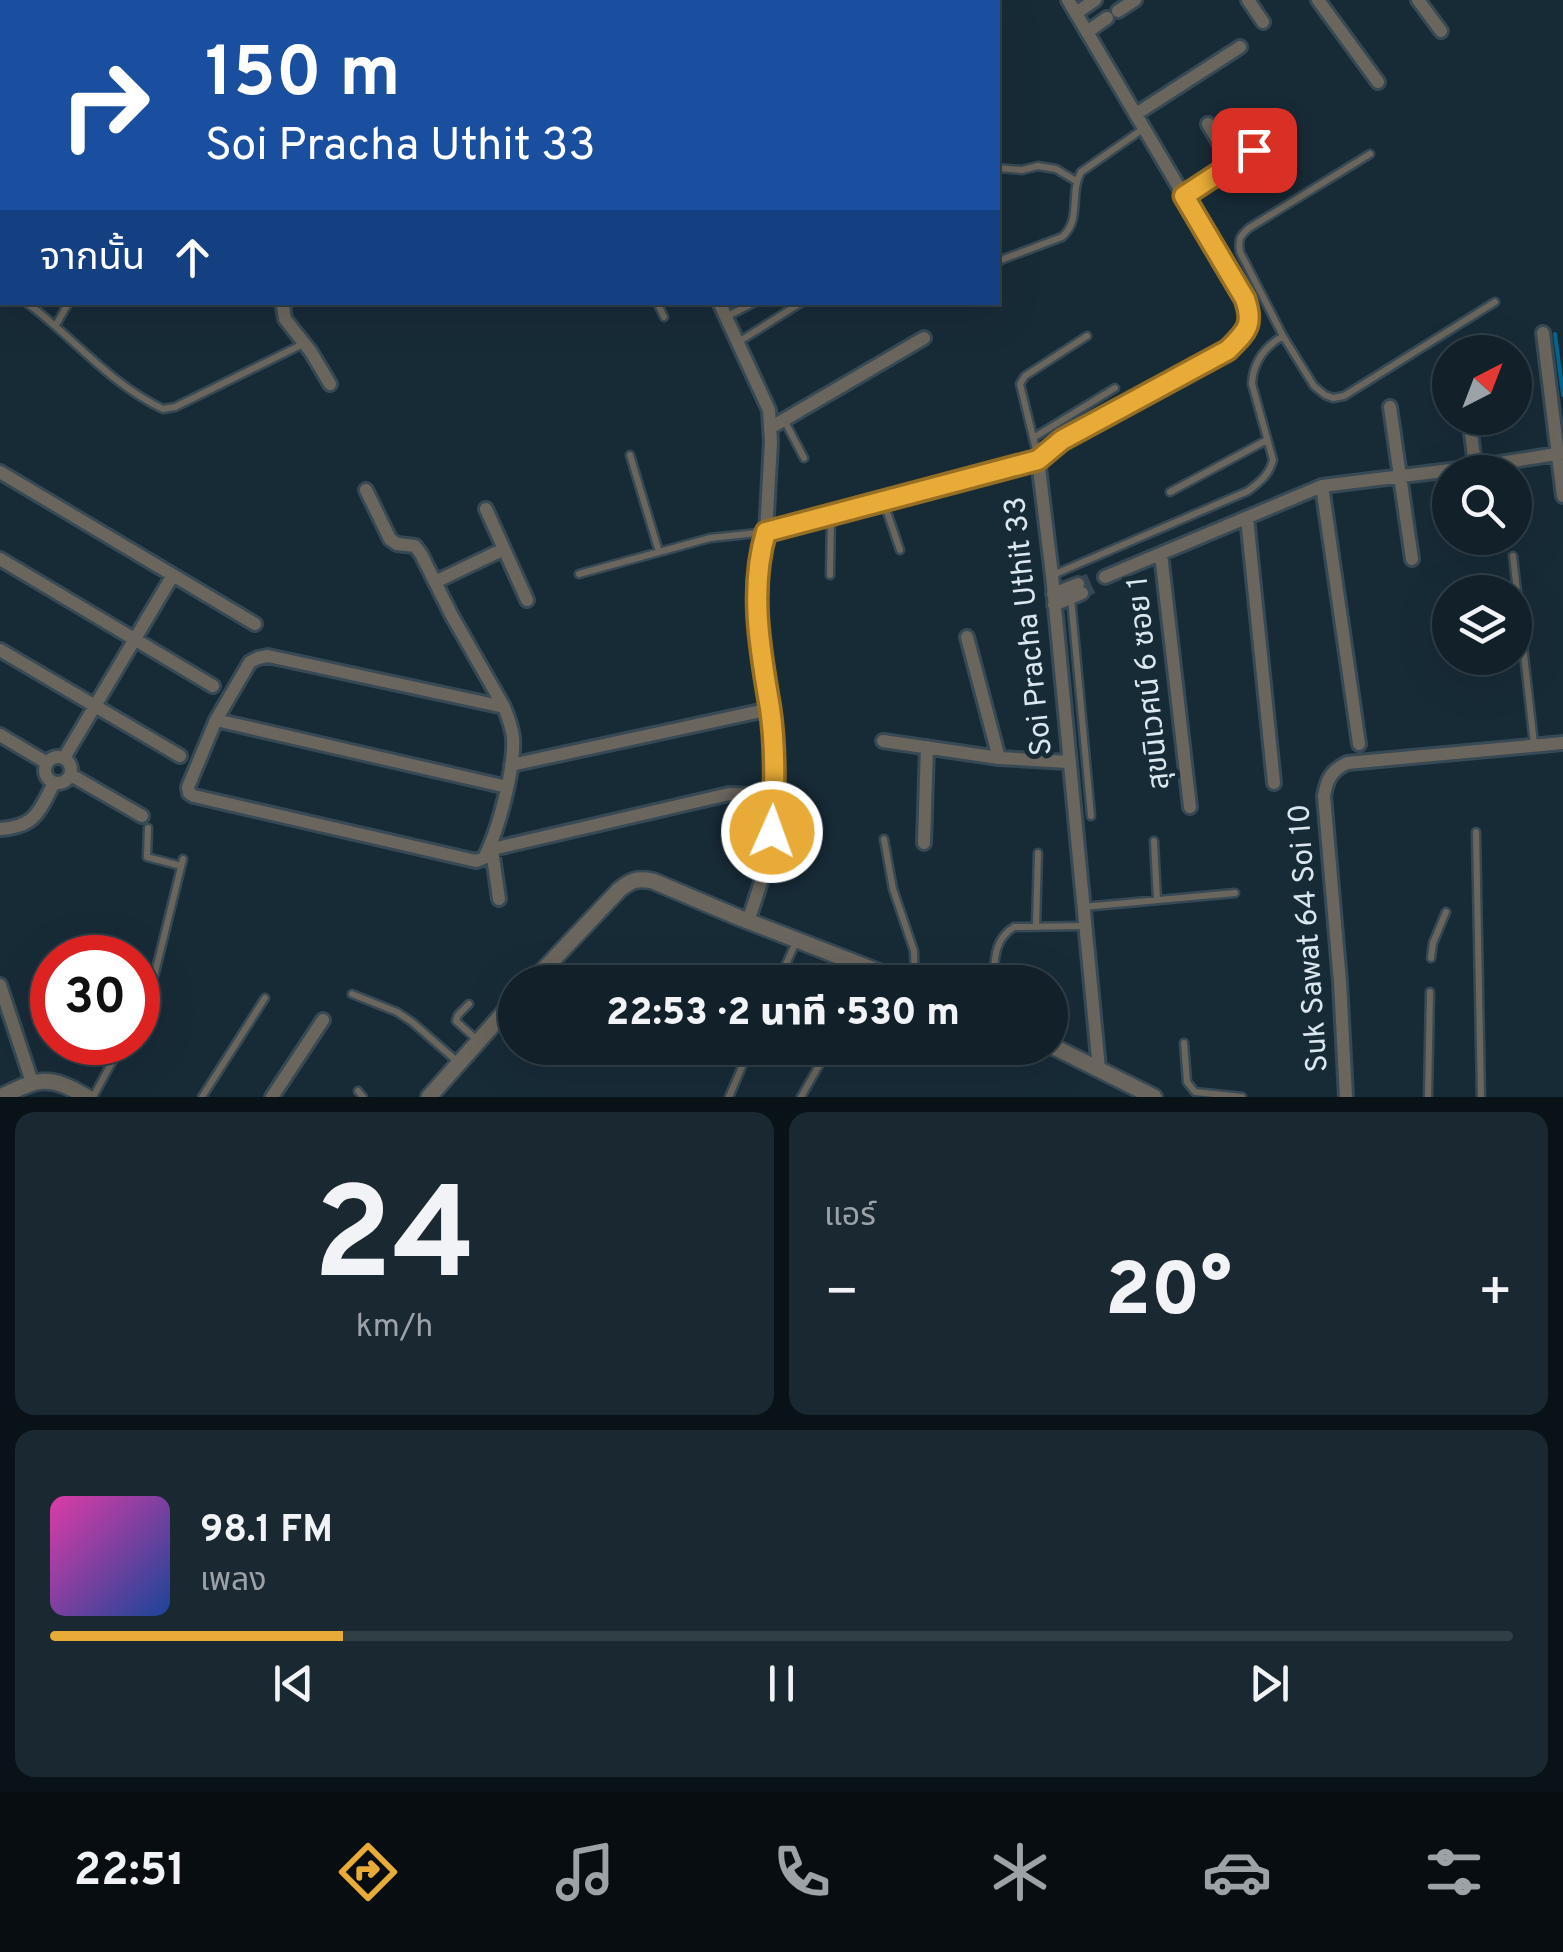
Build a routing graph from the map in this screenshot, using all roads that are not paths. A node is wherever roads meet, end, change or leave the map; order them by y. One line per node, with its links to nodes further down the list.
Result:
1 (1068, 0): 7 (street)
2 (1096, 0): 7 (street)
3 (1248, 0): 8 (street)
4 (1318, 0): 12 (street)
5 (1418, 0): 9 (street)
6 (1132, 1): 10 (street)
7 (1076, 13): 10 (street)
8 (1263, 22)
9 (1441, 31)
10 (1087, 32): 13 (street)
11 (1240, 48): 13 (street)
12 (1378, 82)
13 (1136, 114): 15 (street)
14 (1208, 124): 18 (street)
15 (1144, 128): 20 (lane); 21 (street)
16 (1254, 150): 18 (street)
17 (1370, 154): 36 (lane)
18 (1232, 164): 21 (street)
19 (1000, 168): 20 (lane)
20 (1076, 181): 22 (lane)
21 (1184, 196): 51 (street)
22 (1000, 259)
23 (1495, 302): 36 (lane)
24 (28, 305): 33 (lane)
25 (67, 305): 33 (lane)
26 (284, 305): 39 (street)
27 (658, 305): 31 (lane)
28 (720, 305): 32 (street)
29 (749, 305): 32 (lane)
30 (797, 305): 38 (lane)
31 (664, 317)
32 (726, 317): 38 (street)
33 (56, 325): 39 (lane)
34 (1543, 332): 47 (street)
35 (1087, 336): 45 (lane)
36 (1282, 336): 46 (lane)
37 (924, 338): 43 (street)
38 (738, 342): 44 (street)
39 (304, 343): 40 (street)
40 (330, 384)
41 (1115, 388): 45 (lane)
42 (1390, 407): 54 (street)
43 (784, 420): 44 (street); 49 (lane)
44 (770, 428): 63 (street)
45 (1033, 438): 51 (lane)
46 (1267, 440): 57 (lane); 74 (lane)
47 (1560, 453): 50 (street); 58 (street)
48 (630, 454): 66 (lane)
49 (804, 458)
50 (1532, 459)
51 (1038, 460): 59 (street, Soi Pracha Uthit 33); 74 (street, Soi Pracha Uthit 33)
52 (0, 472): 71 (street)
53 (1432, 473): 54 (street)
54 (1400, 476): 55 (street); 69 (street)
55 (1322, 486): 62 (street); 92 (street)
56 (366, 490): 76 (street)
57 (1170, 492)
58 (1563, 496)
59 (884, 501): 61 (street, Soi Pracha Uthit 33); 65 (lane)
60 (486, 509): 64 (street)
61 (831, 514): 63 (street, Soi Pracha Uthit 33); 73 (lane)
62 (1246, 518): 67 (street); 103 (street)
63 (766, 532): 66 (lane); 87 (street)
64 (504, 549): 76 (street); 78 (street)
65 (900, 550)
66 (659, 552): 72 (lane)
67 (1161, 554): 75 (street); 106 (street, สุขนิเวศน์ 6 ซอย 1)
68 (1513, 556): 93 (lane)
69 (1412, 559)
70 (0, 560): 82 (street)
71 (173, 574): 80 (street); 82 (street)
72 (579, 574)
73 (830, 575)
74 (1052, 575): 79 (street, Soi Pracha Uthit 33)
75 (1099, 580)
76 (435, 582): 86 (street)
77 (1075, 590): 79 (street); 107 (lane)
78 (527, 600)
79 (1054, 600): 98 (street, Soi Pracha Uthit 33)
80 (256, 624)
81 (967, 638): 97 (street)
82 (134, 640): 84 (street); 85 (street)
83 (0, 650): 85 (street)
84 (214, 686)
85 (96, 706): 95 (street); 96 (street)
86 (504, 707): 88 (street); 100 (street)
87 (770, 709): 100 (street); 105 (street)
88 (216, 720): 104 (street); 114 (street)
89 (0, 734): 99 (street)
90 (882, 740): 94 (street)
91 (1563, 743): 93 (street, Suk Sawat 64 Soi 10)
92 (1360, 744)
93 (1534, 746): 159 (street, Suk Sawat 64 Soi 10)
94 (927, 747): 97 (street); 113 (street)
95 (180, 756)
96 (64, 758): 99 (street); 101 (street)
97 (999, 758): 98 (street)
98 (1068, 762): 119 (street, Soi Pracha Uthit 33)
99 (47, 763): 102 (street)
100 (511, 765): 104 (street)
101 (70, 775): 102 (street); 108 (street)
102 (54, 783): 109 (street)
103 (1274, 783)
104 (507, 787): 114 (street)
105 (775, 796): 114 (street); 121 (street)
106 (1190, 807)
107 (1091, 816)
108 (145, 822): 125 (lane)
109 (3, 827)
110 (1476, 832): 161 (lane)
111 (884, 840): 130 (lane)
112 (1154, 841): 118 (lane)
113 (924, 843)
114 (490, 850): 117 (street)
115 (1038, 853): 123 (lane)
116 (1235, 893): 118 (lane)
117 (499, 899)
118 (1157, 900): 119 (lane)
119 (1082, 906): 122 (street, Soi Pracha Uthit 33)
120 (1446, 912): 126 (lane)
121 (748, 921): 124 (street); 128 (street)
122 (1085, 926): 123 (lane); 146 (street, Soi Pracha Uthit 33)
123 (1036, 927): 131 (lane)
124 (796, 940): 127 (street); 129 (lane)
125 (160, 953)
126 (1431, 958)
127 (859, 964)
128 (548, 965)
129 (785, 965)
130 (914, 965)
131 (995, 965)
132 (0, 986): 147 (street)
133 (1430, 992): 160 (lane)
134 (352, 994): 142 (lane)
135 (265, 998): 152 (lane)
136 (468, 1004): 139 (lane)
137 (498, 1019): 139 (street)
138 (324, 1020): 153 (street)
139 (478, 1041): 142 (street)
140 (1184, 1044): 149 (lane)
141 (1068, 1054): 146 (street)
142 (460, 1063): 154 (street)
143 (109, 1065): 151 (lane)
144 (743, 1065): 155 (lane)
145 (819, 1065): 156 (lane)
146 (1098, 1068): 157 (street)
147 (32, 1082): 148 (street); 150 (street)
148 (64, 1091): 151 (street)
149 (1201, 1095): 158 (lane)
150 (0, 1096)
151 (90, 1097)
152 (202, 1097)
153 (272, 1097)
154 (429, 1097)
155 (729, 1097)
156 (800, 1097)
157 (1154, 1097)
158 (1242, 1097)
159 (1346, 1097)
160 (1428, 1097)
161 (1481, 1097)

